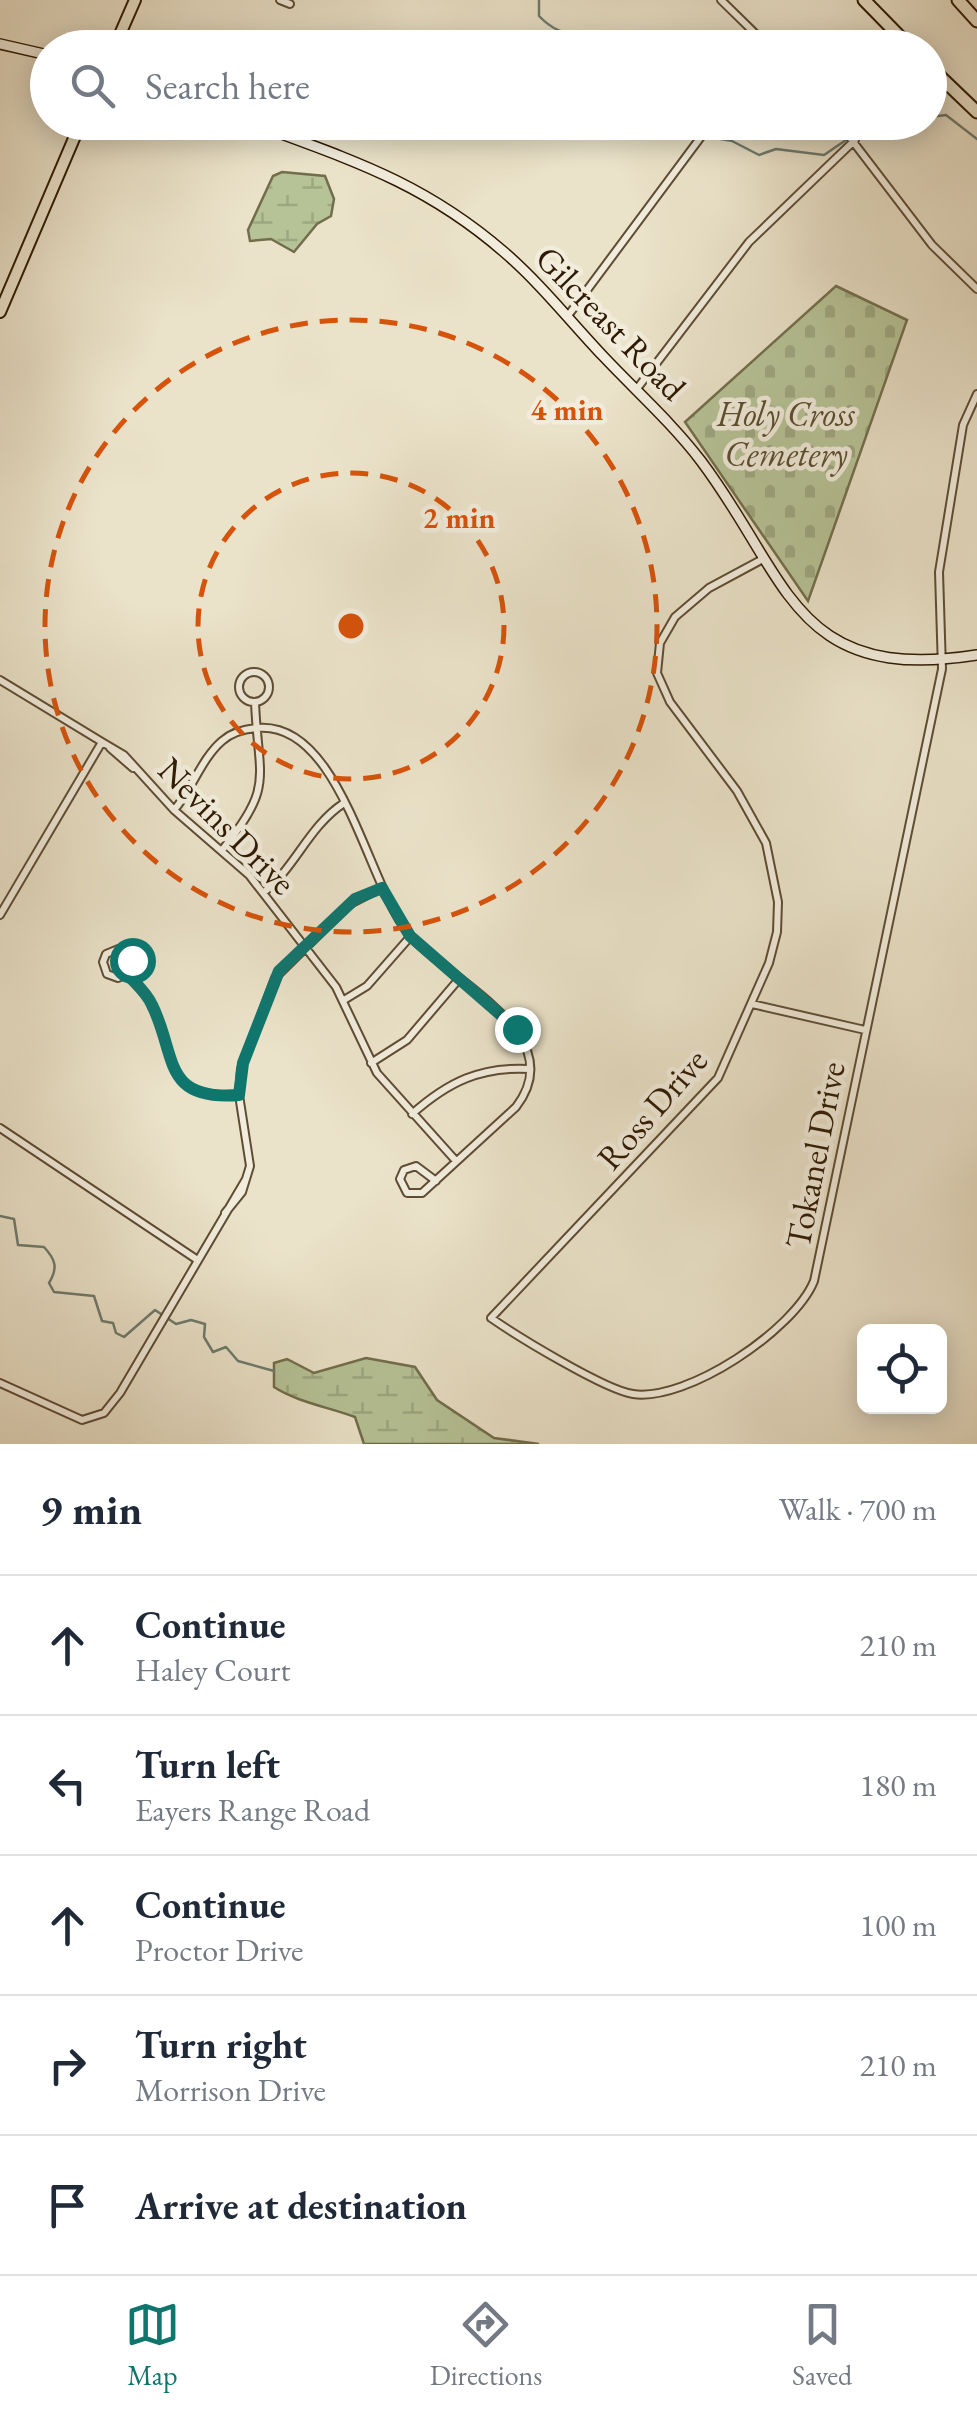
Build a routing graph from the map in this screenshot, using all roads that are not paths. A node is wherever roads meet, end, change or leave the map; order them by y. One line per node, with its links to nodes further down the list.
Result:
1 (136, 0): 11 (main road)
2 (280, 0): 8 (street)
3 (721, 0): 9 (street)
4 (739, 0): 9 (street)
5 (864, 0): 13 (highway)
6 (874, 0): 14 (highway)
7 (958, 0): 10 (highway)
8 (290, 4)
9 (736, 14): 12 (street)
10 (977, 20)
11 (122, 30)
12 (752, 30)
13 (893, 30)
14 (897, 30)
15 (0, 44): 16 (street)
16 (30, 52)
17 (947, 83): 18 (highway)
18 (977, 112)
19 (73, 140): 24 (main road)
20 (299, 140): 25 (street, Gilcreast Road)
21 (699, 140): 25 (street)
22 (854, 140): 23 (street); 26 (street)
23 (977, 288)
24 (0, 312)
25 (567, 317): 26 (street, Gilcreast Road)
26 (636, 390): 28 (street, Gilcreast Road)
27 (977, 394): 30 (street, Tokanel Drive)
28 (762, 559): 30 (street, Gilcreast Road); 46 (street, Ross Drive)
29 (977, 656): 30 (street, Gilcreast Road)
30 (942, 661): 47 (street, Tokanel Drive)
31 (0, 680): 34 (street, Nevins Drive)
32 (255, 702): 32 (street); 33 (street)
33 (256, 728): 35 (street); 36 (street); 37 (street)
34 (102, 742): 36 (street, Nevins Drive); 40 (street)
35 (344, 803): 38 (street); 39 (street)
36 (174, 810): 37 (street, Nevins Drive)
37 (223, 850): 39 (street, Nevins Drive)
38 (382, 888): 41 (street); 42 (street)
39 (263, 892): 42 (street, Nevins Drive)
40 (0, 915)
41 (410, 936): 44 (street); 45 (street)
42 (306, 948): 45 (street, Nevins Drive); 50 (street)
43 (127, 974): 43 (street); 50 (street)
44 (459, 979): 48 (street); 49 (street)
45 (344, 1000): 48 (street, Nevins Drive)
46 (752, 1004): 47 (street); 56 (street, Ross Drive)
47 (865, 1030): 56 (street, Tokanel Drive)
48 (371, 1063): 51 (street, Nevins Drive)
49 (530, 1069): 51 (street); 53 (street)
50 (239, 1095): 55 (street)
51 (412, 1114): 53 (street, Nevins Drive)
52 (0, 1128): 55 (street)
53 (456, 1161): 54 (street)
54 (436, 1181): 54 (street)
55 (196, 1259): 57 (street)
56 (491, 1318)
57 (0, 1383)

